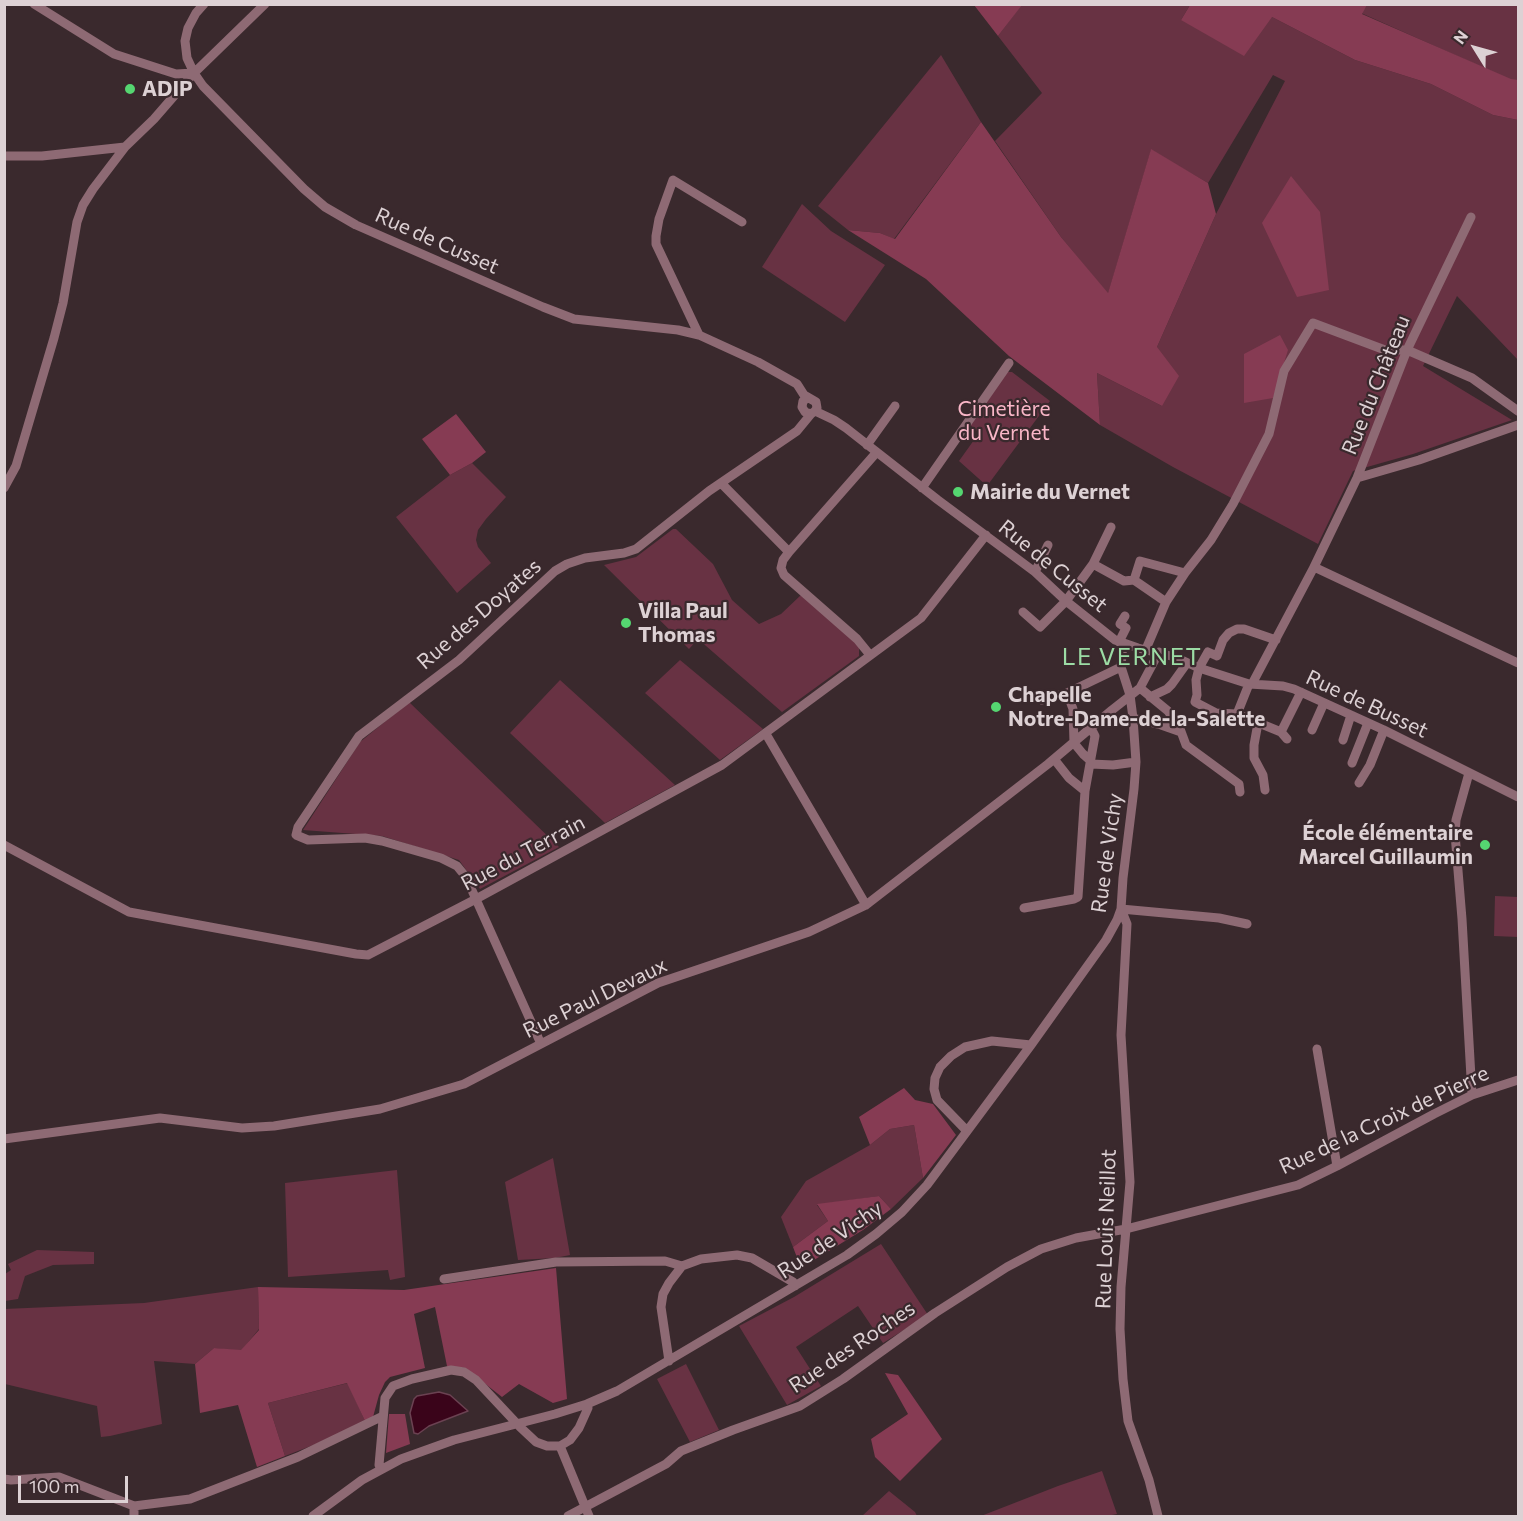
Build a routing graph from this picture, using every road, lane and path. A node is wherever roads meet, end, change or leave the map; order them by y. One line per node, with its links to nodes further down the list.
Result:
1 (34, 4): 4 (street)
2 (204, 4): 4 (street, Rue de Cusset)
3 (265, 4): 4 (street)
4 (194, 73): 5 (street); 9 (street, Rue de Cusset)
5 (125, 147): 6 (street); 22 (street)
6 (4, 156)
7 (1471, 217): 10 (street, Rue du Château)
8 (742, 222): 9 (street)
9 (699, 334): 12 (street, Rue de Cusset)
10 (1407, 350): 15 (street); 20 (street, Rue du Château); 31 (street)
11 (1009, 363): 23 (street)
12 (804, 403): 14 (street); 14 (street); 17 (street)
13 (895, 406): 18 (street)
14 (814, 410): 17 (street, Rue des Doyates); 18 (street, Rue de Cusset)
15 (1518, 411)
16 (1518, 425): 20 (street)
17 (790, 435): 21 (street, Rue des Doyates)
18 (867, 445): 19 (street, Rue de Cusset)
19 (876, 453): 23 (street, Rue de Cusset); 27 (street)
20 (1357, 478): 29 (street, Rue du Château)
21 (721, 483): 27 (street); 77 (street, Rue des Doyates)
22 (4, 488)
23 (922, 488): 25 (street, Rue de Cusset)
24 (1111, 527): 28 (street)
25 (986, 535): 30 (street, Rue de Cusset); 41 (street, Rue du Terrain)
26 (1048, 545): 30 (street)
27 (789, 552): 41 (street)
28 (1093, 564): 32 (street); 33 (street)
29 (1314, 567): 37 (street, Rue du Château); 43 (street)
30 (1035, 572): 33 (street, Rue de Cusset)
31 (1185, 573): 32 (street); 34 (street)
32 (1134, 580): 34 (street)
33 (1066, 601): 35 (street); 38 (street, Rue de Cusset)
34 (1166, 602): 39 (street)
35 (1023, 612)
36 (1125, 616): 38 (street)
37 (1276, 640): 45 (street); 46 (street, Rue du Château)
38 (1121, 642): 39 (street, Rue de Busset); 44 (street)
39 (1146, 649): 40 (street, Rue de Busset)
40 (1159, 652): 42 (street, Rue de Busset); 47 (street)
41 (870, 655): 63 (street, Rue du Terrain)
42 (1187, 663): 45 (street, Rue de Busset); 51 (street)
43 (1518, 663)
44 (1121, 667): 49 (street); 50 (street, Rue de Vichy)
45 (1199, 668): 46 (street, Rue de Busset); 54 (street)
46 (1251, 684): 48 (street, Rue de Busset); 54 (street, Rue du Château)
47 (1140, 688): 50 (street, Rue Paul Devaux); 51 (street)
48 (1301, 692): 53 (street, Rue de Busset); 57 (street)
49 (1067, 693): 52 (street); 65 (street)
50 (1130, 695): 56 (street, Rue de Vichy); 59 (street, Rue Paul Devaux)
51 (1150, 697): 62 (street)
52 (1042, 700)
53 (1324, 703): 55 (street, Rue de Busset); 60 (street)
54 (1237, 714): 57 (street)
55 (1351, 715): 58 (street, Rue de Busset); 64 (street)
56 (1133, 718): 62 (street); 67 (street, Rue de Vichy)
57 (1258, 723): 72 (street)
58 (1368, 723): 61 (street, Rue de Busset); 69 (street)
59 (1091, 728): 65 (street, Rue Paul Devaux); 68 (street)
60 (1312, 730)
61 (1384, 730): 70 (street, Rue de Busset); 71 (street)
62 (1181, 732): 74 (street)
63 (766, 734): 77 (street, Rue du Terrain); 78 (street)
64 (1343, 740)
65 (1074, 743): 66 (street, Rue Paul Devaux); 68 (street)
66 (1054, 759): 73 (street); 78 (street, Rue Paul Devaux)
67 (1136, 762): 68 (street); 80 (street, Rue de Vichy)
68 (1091, 763): 73 (street)
69 (1352, 763)
70 (1469, 773): 75 (street, Rue de Busset); 88 (street)
71 (1359, 783)
72 (1265, 790)
73 (1085, 791): 79 (street)
74 (1240, 792)
75 (1518, 795)
76 (4, 845): 77 (street, Rue du Terrain)
77 (476, 899): 84 (street)
78 (866, 905): 84 (street, Rue Paul Devaux)
79 (1024, 908)
80 (1121, 909): 81 (street); 82 (street, Rue de Vichy); 83 (street, Rue Louis Neillot)
81 (1247, 924)
82 (1111, 931): 83 (street); 85 (street, Rue de Vichy)
83 (1126, 938): 92 (street, Rue Louis Neillot)
84 (541, 1044): 90 (street, Rue Paul Devaux)
85 (1031, 1045): 89 (street, Rue de Vichy); 89 (street)
86 (1317, 1049): 91 (street)
87 (1518, 1080): 88 (street, Rue de la Croix de Pierre)
88 (1472, 1095): 91 (street, Rue de la Croix de Pierre)
89 (967, 1131): 95 (street, Rue de Vichy)
90 (4, 1139)
91 (1337, 1166): 92 (street, Rue de la Croix de Pierre)
92 (1126, 1229): 104 (street, Rue des Roches); 109 (street, Rue Louis Neillot)
93 (682, 1266): 94 (street); 95 (street); 96 (street)
94 (444, 1279)
95 (795, 1286): 96 (street, Rue de Vichy)
96 (669, 1361): 97 (street, Rue de Vichy)
97 (587, 1404): 99 (street, Rue de Vichy); 100 (street)
98 (383, 1416): 99 (street); 101 (street); 103 (street)
99 (516, 1424): 100 (street); 101 (street, Rue de Vichy)
100 (561, 1446): 104 (street)
101 (381, 1469): 106 (street, Rue de Vichy)
102 (4, 1479): 103 (street)
103 (134, 1506): 105 (street)
104 (585, 1507): 107 (street, Rue des Roches); 108 (street)
105 (134, 1516)
106 (313, 1516)
107 (568, 1516)
108 (589, 1516)
109 (1158, 1516)

